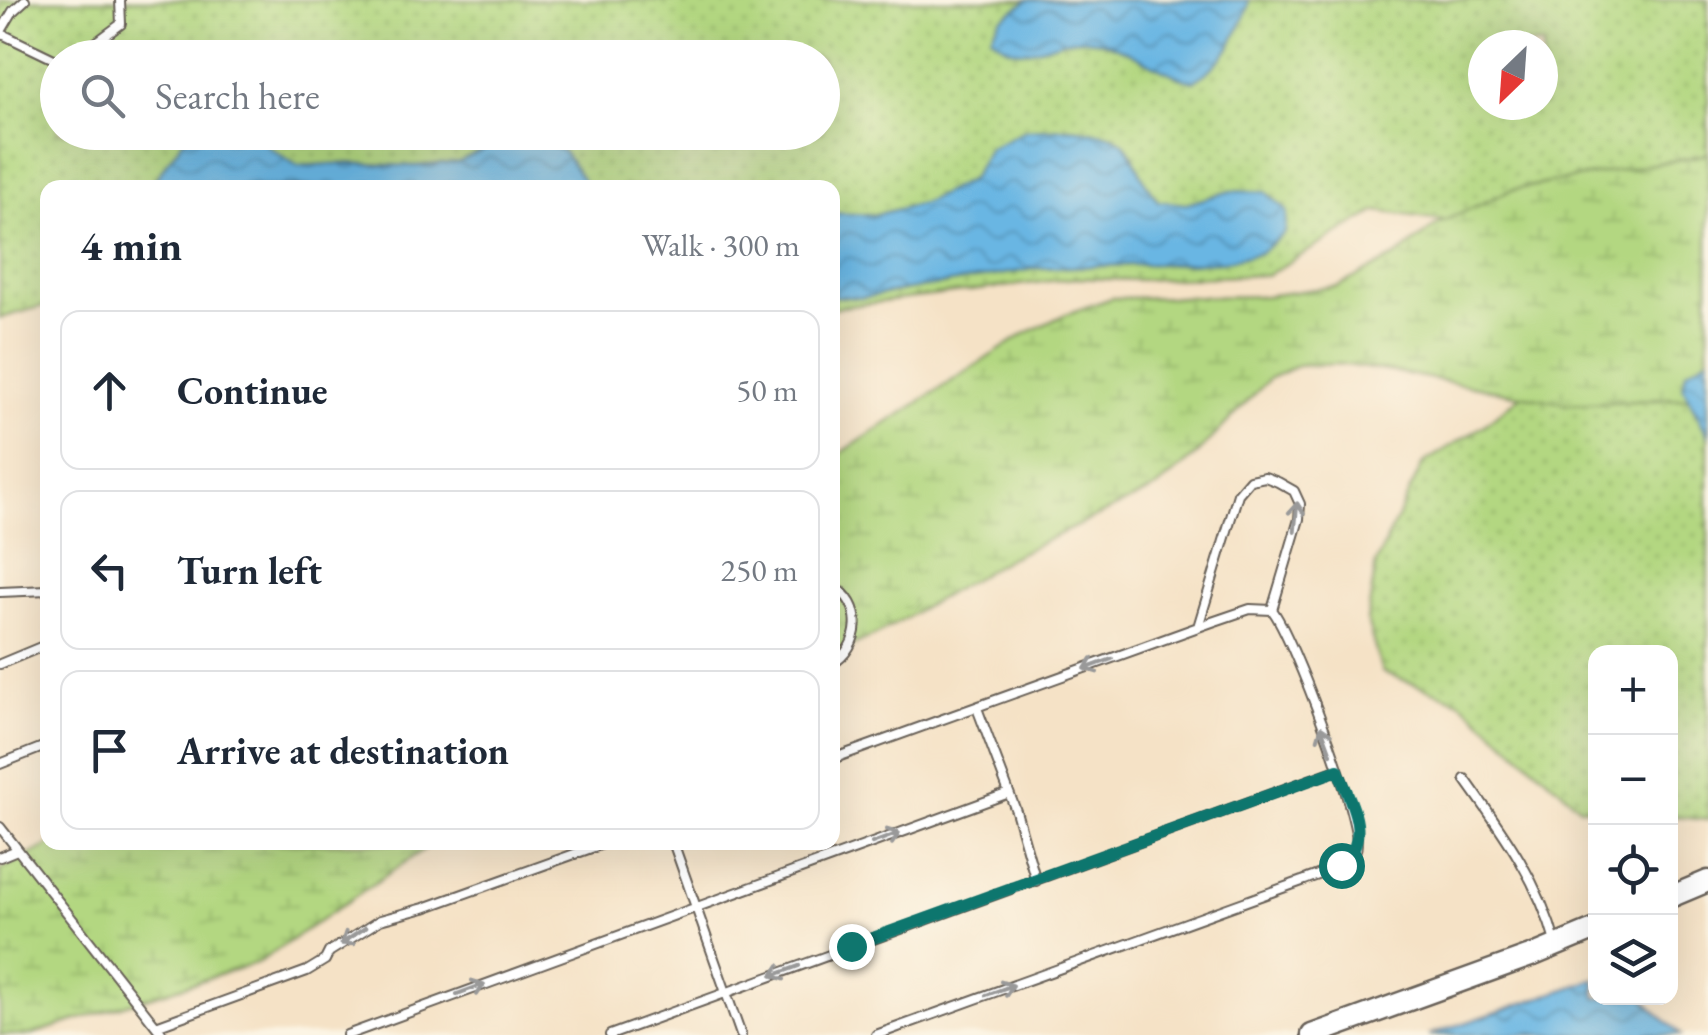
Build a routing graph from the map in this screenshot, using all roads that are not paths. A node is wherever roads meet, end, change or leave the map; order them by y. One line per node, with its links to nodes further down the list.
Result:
1 (25, 0): 3 (lane)
2 (120, 0): 4 (lane)
3 (0, 33): 5 (lane)
4 (99, 40)
5 (40, 52)
6 (40, 590): 8 (lane)
7 (840, 590): 12 (lane)
8 (0, 592)
9 (1272, 610): 10 (lane); 10 (lane, one-way to 10); 18 (lane, one-way to 9)
10 (1198, 627): 14 (lane, one-way to 14)
11 (40, 647): 13 (lane)
12 (840, 658)
13 (0, 664)
14 (977, 708): 16 (lane); 20 (lane)
15 (40, 748): 17 (lane)
16 (840, 756)
17 (0, 764)
18 (1338, 770): 26 (lane); 38 (lane, one-way to 18)
19 (1464, 780): 31 (lane)
20 (1009, 793): 26 (lane); 29 (lane, one-way to 20)
21 (0, 826): 22 (lane)
22 (18, 850): 25 (lane); 33 (lane)
23 (586, 850): 33 (lane, one-way to 33)
24 (676, 850): 29 (lane)
25 (1, 856)
26 (1036, 881): 32 (lane, one-way to 32)
27 (1708, 881): 28 (street)
28 (1678, 894)
29 (696, 907): 32 (lane); 35 (lane, one-way to 29)
30 (1588, 932): 31 (street)
31 (1556, 945): 39 (street)
32 (726, 992): 36 (lane); 37 (lane)
33 (156, 1026): 34 (lane)
34 (163, 1035)
35 (346, 1035)
36 (610, 1035)
37 (742, 1035)
38 (876, 1035)
39 (1312, 1035)

